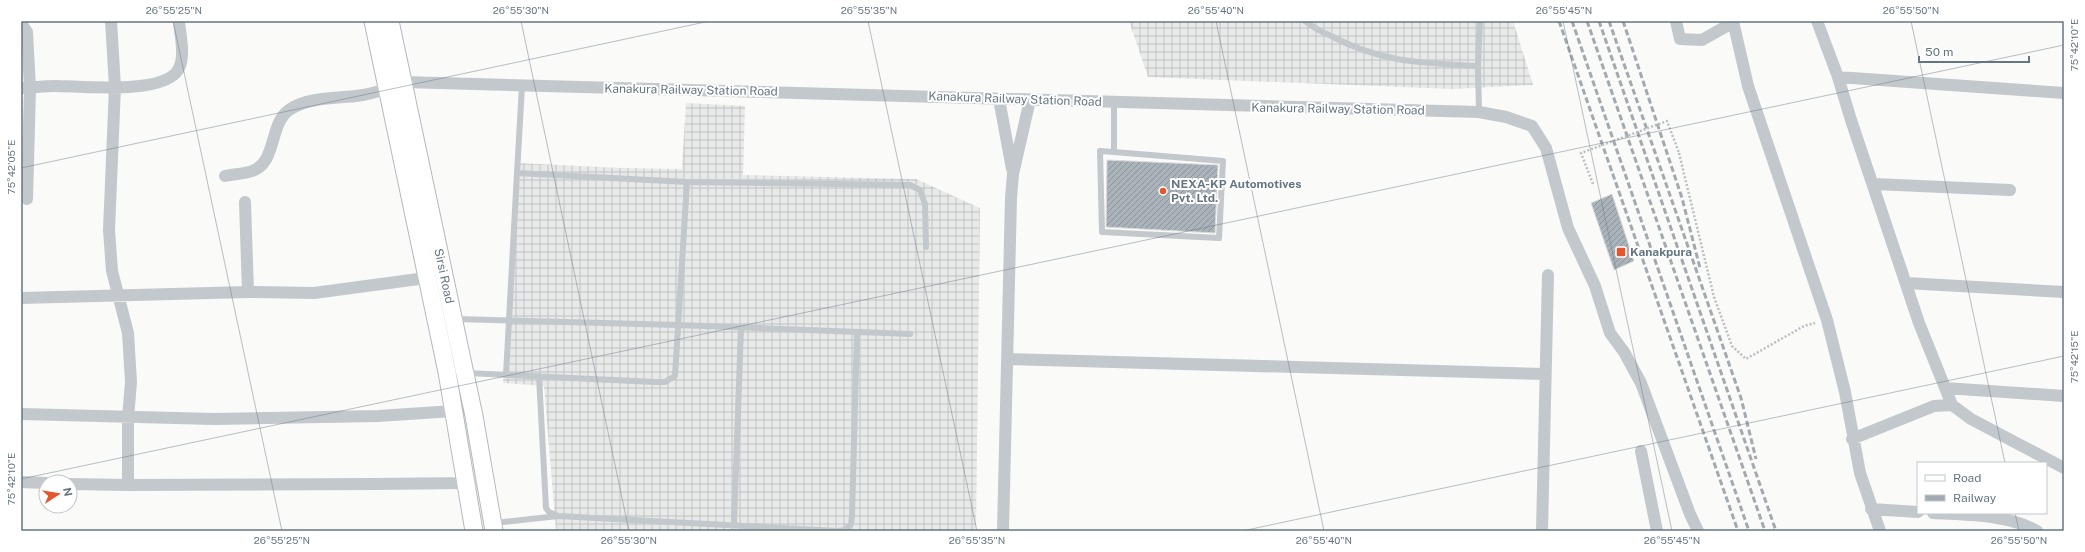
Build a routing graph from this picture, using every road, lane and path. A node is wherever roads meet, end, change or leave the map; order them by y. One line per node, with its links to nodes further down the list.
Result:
1 (111, 21): 15 (street)
2 (180, 21): 15 (street)
3 (372, 21): 17 (main road, Sirsi Road)
4 (390, 21): 13 (main road, Sirsi Road)
5 (1305, 21): 11 (lane)
6 (1480, 21): 11 (lane)
7 (1676, 21): 9 (street)
8 (1817, 21): 12 (street)
9 (1733, 22): 43 (street)
10 (21, 23): 16 (street)
11 (1478, 66): 22 (lane)
12 (1838, 77): 18 (street); 29 (street)
13 (404, 82): 14 (street, Kanakura Railway Station Road); 17 (street, Kanakura Railway Station Road); 41 (main road, Sirsi Road)
14 (522, 86): 19 (street, Kanakura Railway Station Road); 24 (lane)
15 (115, 87): 16 (street); 39 (street)
16 (25, 88): 31 (street)
17 (388, 88): 26 (street, Kanakura Railway Station Road); 35 (main road, Sirsi Road)
18 (2064, 93)
19 (999, 99): 20 (street, Kanakura Railway Station Road); 25 (street)
20 (1030, 100): 21 (street, Kanakura Railway Station Road); 25 (street)
21 (1114, 103): 22 (street, Kanakura Railway Station Road); 23 (lane)
22 (1479, 112): 78 (street, Kanakura Railway Station Road)
23 (1114, 152): 23 (lane)
24 (517, 173): 27 (lane); 42 (lane)
25 (1013, 174): 48 (street)
26 (225, 176)
27 (687, 182): 33 (lane); 44 (lane)
28 (1593, 184): 43 (path, bridge)
29 (1874, 184): 30 (street); 36 (street)
30 (2010, 190)
31 (27, 199)
32 (245, 202): 37 (street)
33 (926, 247)
34 (1548, 275): 51 (street)
35 (426, 278): 37 (street); 56 (main road, Sirsi Road)
36 (1906, 283): 38 (street); 53 (street)
37 (248, 292): 39 (street)
38 (2064, 292)
39 (119, 295): 40 (street); 58 (street)
40 (21, 298)
41 (453, 319): 42 (lane); 49 (main road, Sirsi Road)
42 (509, 320): 44 (lane); 50 (lane)
43 (1827, 320): 59 (street)
44 (678, 325): 45 (lane); 52 (lane)
45 (741, 328): 46 (lane); 72 (lane)
46 (857, 332): 47 (lane); 72 (lane)
47 (910, 334)
48 (1008, 359): 51 (street); 75 (street)
49 (464, 373): 50 (lane); 62 (main road, Sirsi Road)
50 (506, 374): 52 (lane)
51 (1545, 374): 76 (street)
52 (539, 376): 71 (lane)
53 (1945, 388): 54 (street); 55 (street)
54 (2064, 396)
55 (1952, 405): 59 (street); 61 (street)
56 (454, 411): 58 (street); 65 (main road, Sirsi Road)
57 (21, 414): 58 (street)
58 (128, 418): 67 (street)
59 (1852, 439): 68 (street)
60 (1641, 451): 77 (street)
61 (2064, 468)
62 (486, 480): 65 (street); 73 (main road, Sirsi Road)
63 (21, 482): 64 (street)
64 (38, 483)
65 (465, 483): 67 (street); 74 (main road, Sirsi Road)
66 (78, 484): 67 (street)
67 (128, 485)
68 (1871, 509): 69 (street); 79 (street)
69 (1917, 512)
70 (1945, 514): 80 (street)
71 (558, 516): 72 (lane); 73 (lane)
72 (734, 524)
73 (494, 527)
74 (474, 531)
75 (1003, 531)
76 (1542, 531)
77 (1657, 531)
78 (1698, 531)
79 (1880, 531)
80 (2037, 531)

